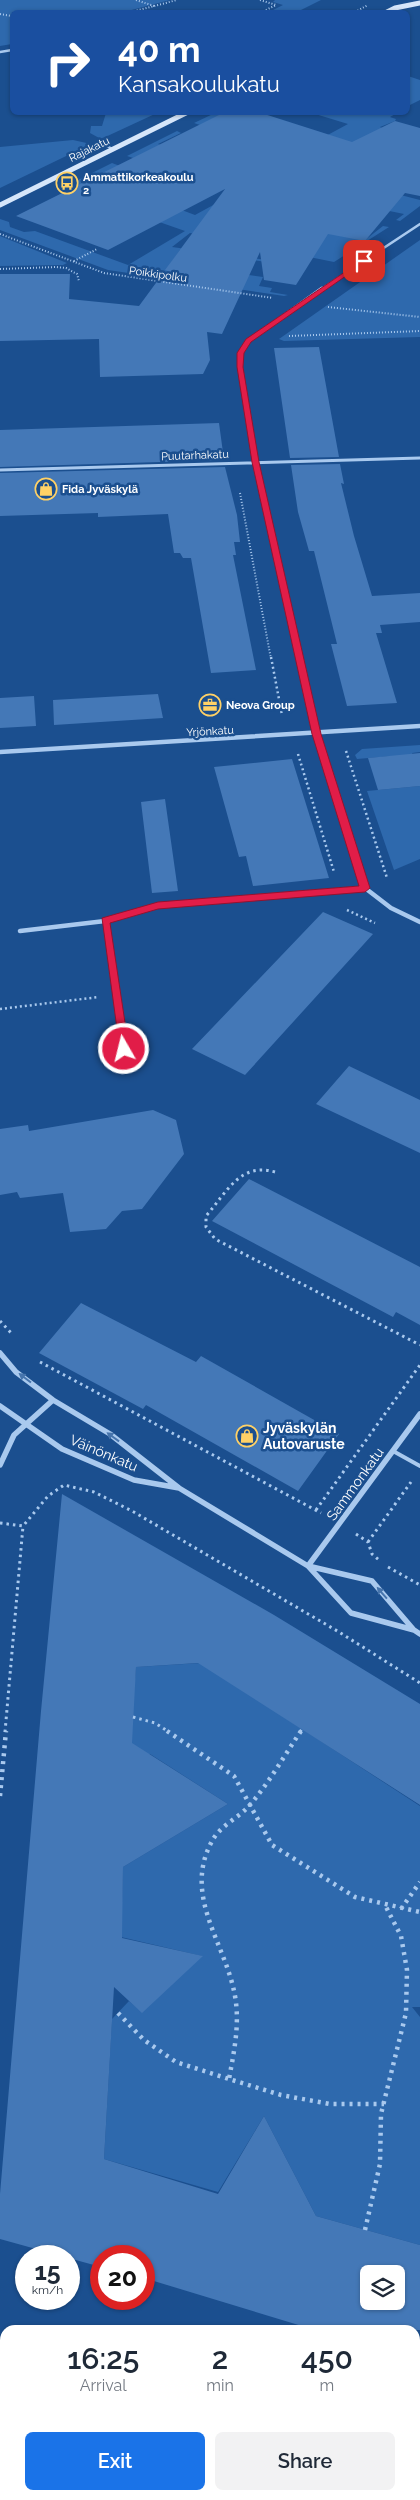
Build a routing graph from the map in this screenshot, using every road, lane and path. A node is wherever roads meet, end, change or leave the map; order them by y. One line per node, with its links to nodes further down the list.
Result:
1 (136, 0): 6 (path)
2 (177, 0): 6 (path)
3 (260, 0): 9 (path)
4 (399, 0): 7 (main road)
5 (420, 3): 7 (main road)
6 (154, 6): 8 (path)
7 (394, 8): 10 (main road)
8 (138, 10)
9 (266, 10)
10 (390, 10)
11 (182, 115): 13 (main road, Rajakatu)
12 (100, 143): 13 (lane)
13 (113, 149): 14 (main road, Rajakatu)
14 (0, 205)
15 (420, 224): 21 (street)
16 (0, 234): 18 (path, Poikkipolku)
17 (97, 250): 18 (path)
18 (74, 262): 21 (path, Poikkipolku)
19 (0, 269): 20 (path)
20 (79, 281)
21 (301, 302): 22 (path, Poikkipolku); 26 (street)
22 (420, 317)
23 (420, 331): 24 (path)
24 (287, 336)
25 (420, 458): 26 (street, Puutarhakatu)
26 (256, 462): 27 (street, Puutarhakatu); 31 (street)
27 (228, 463): 28 (street, Puutarhakatu); 29 (path)
28 (0, 470)
29 (282, 716)
30 (420, 726): 31 (street, Yrjönkatu)
31 (316, 734): 34 (street, Yrjönkatu); 36 (street)
32 (345, 748): 35 (path)
33 (296, 751): 37 (path)
34 (0, 752)
35 (390, 884)
36 (365, 888): 37 (street); 39 (street)
37 (340, 890): 38 (street)
38 (105, 921): 40 (street); 41 (lane)
39 (420, 922)
40 (20, 931)
41 (116, 995): 42 (path); 43 (lane)
42 (0, 1009)
43 (124, 1049)
44 (276, 1172): 47 (path)
45 (0, 1321): 46 (path)
46 (18, 1341)
47 (420, 1345)
48 (0, 1352): 51 (street, Väinönkatu, one-way to 48)
49 (32, 1358): 60 (path)
50 (420, 1365): 60 (path)
51 (53, 1400): 54 (street); 59 (street, Väinönkatu, one-way to 51)
52 (0, 1406): 54 (street, Väinönkatu)
53 (420, 1414): 55 (street, Sammonkatu)
54 (26, 1425): 56 (street); 59 (street, Väinönkatu)
55 (393, 1451): 57 (lane); 62 (street, Sammonkatu)
56 (0, 1465)
57 (420, 1466)
58 (414, 1478): 64 (path)
59 (179, 1488): 65 (street, Väinönkatu)
60 (316, 1510): 62 (path)
61 (0, 1523): 63 (path)
62 (340, 1524): 64 (path); 65 (street, Sammonkatu)
63 (22, 1526): 69 (path); 72 (path)
64 (368, 1542): 66 (path)
65 (308, 1566): 67 (street, Väinönkatu); 67 (street, Väinönkatu, one-way to 65)
66 (420, 1585)
67 (414, 1630): 68 (street, Väinönkatu)
68 (420, 1634)
69 (420, 1683)
70 (133, 1717): 73 (path)
71 (302, 1729): 73 (path)
72 (0, 1796)
73 (249, 1806): 75 (path); 79 (path)
74 (420, 1882): 76 (path)
75 (384, 1904): 76 (path); 80 (path)
76 (401, 1909): 77 (path)
77 (420, 1912)
78 (118, 2013): 79 (path)
79 (229, 2079): 80 (path)
80 (384, 2104): 81 (path)
81 (364, 2230)

